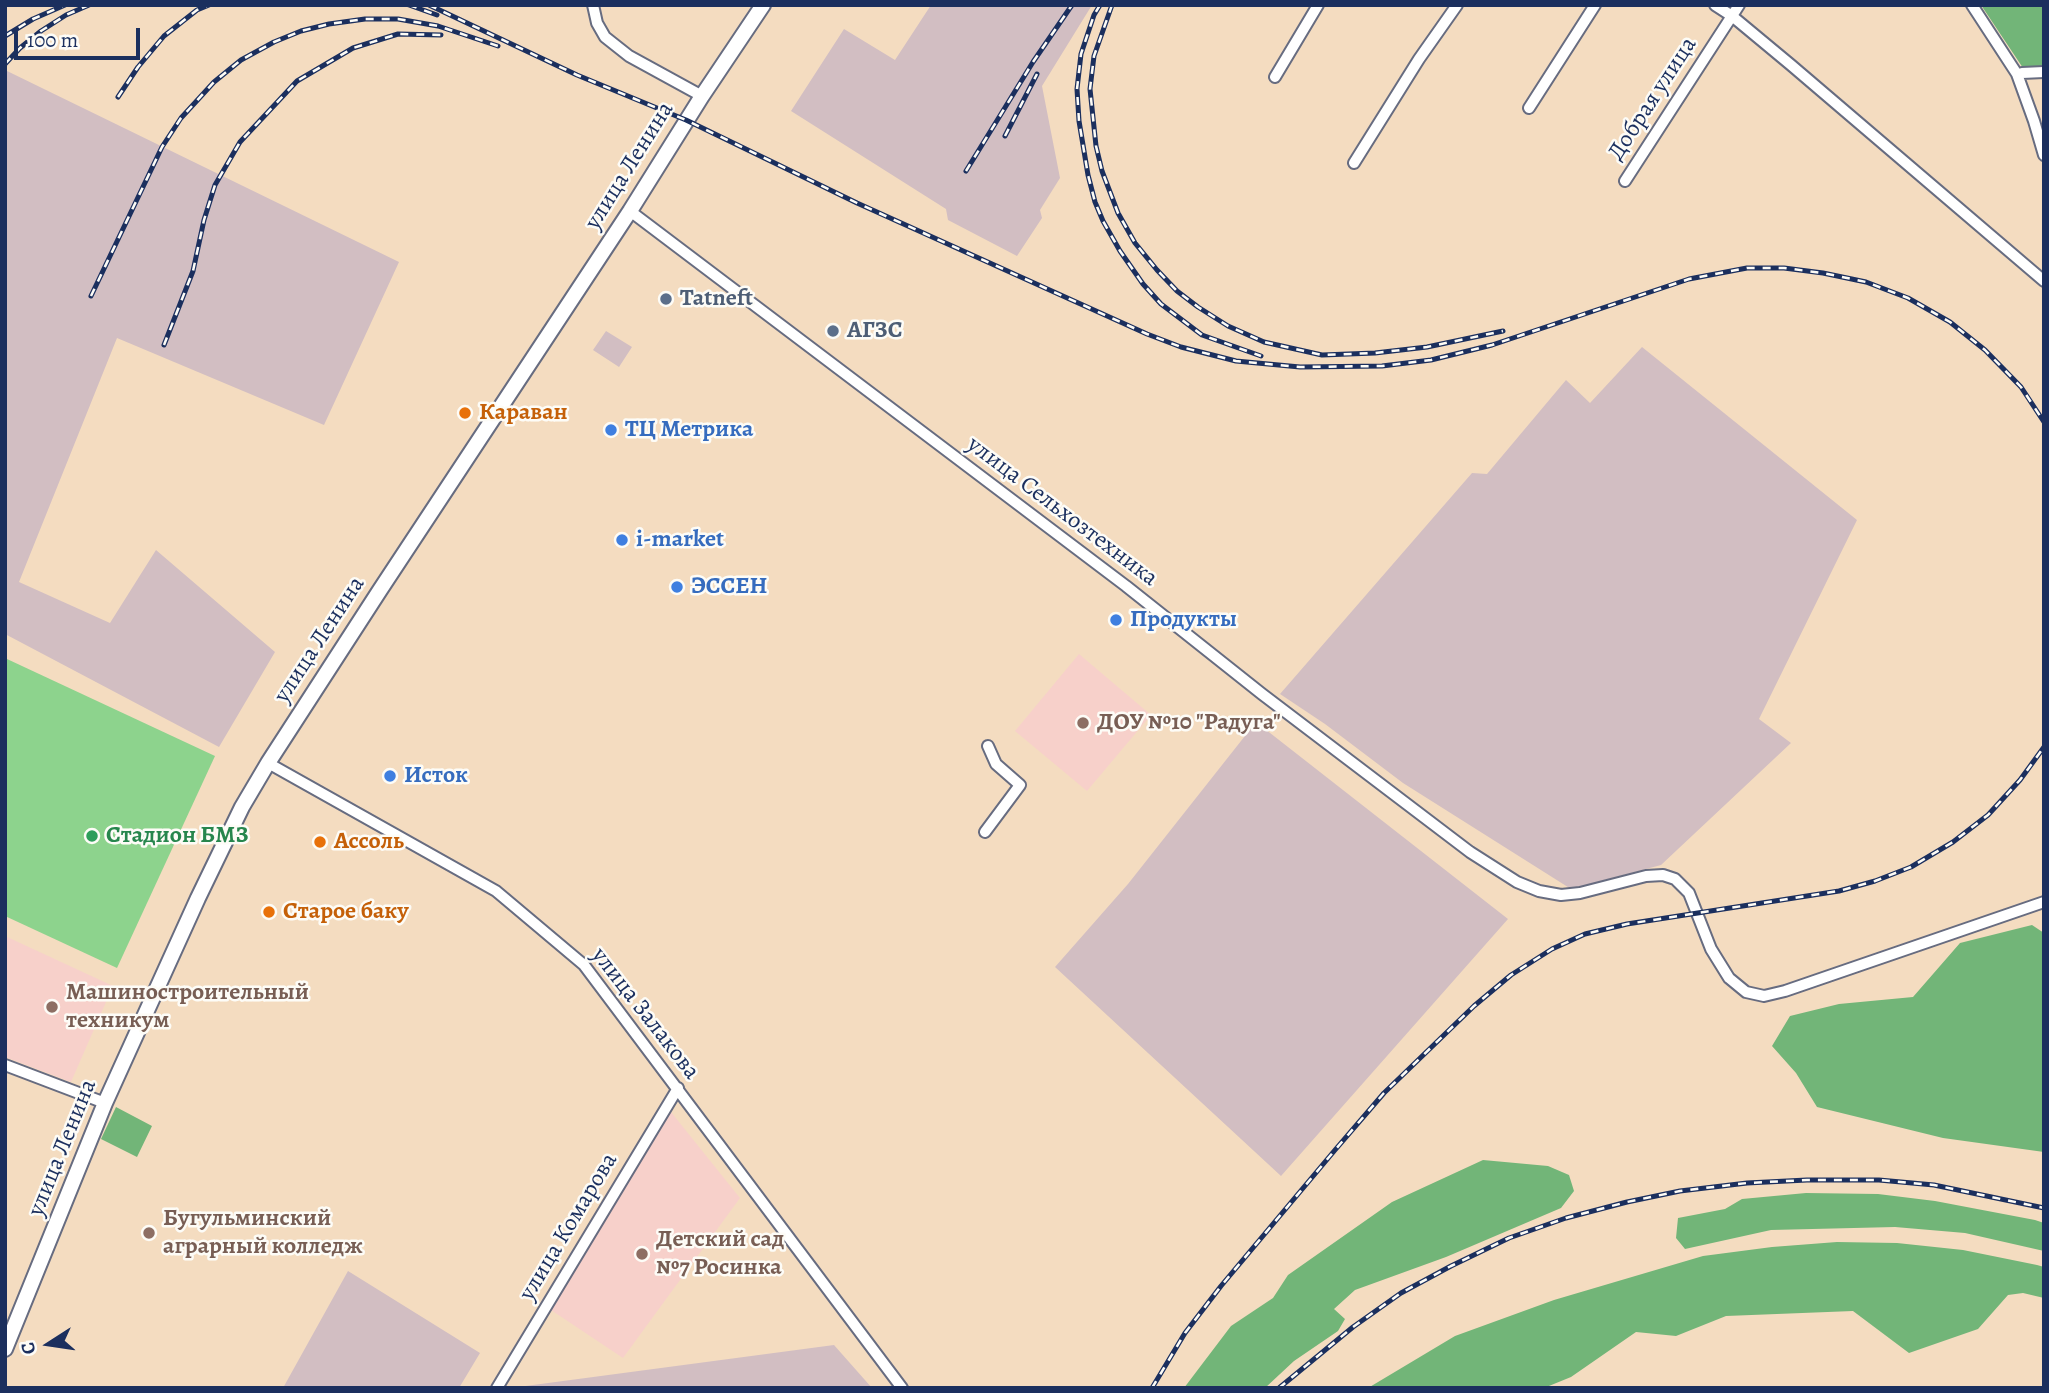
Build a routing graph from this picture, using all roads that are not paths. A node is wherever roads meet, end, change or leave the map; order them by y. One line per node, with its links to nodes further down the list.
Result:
1 (593, 5): 13 (street)
2 (763, 5): 13 (main road, улица Ленина)
3 (1318, 5): 12 (street)
4 (1457, 5): 16 (street)
5 (1595, 5): 14 (street)
6 (1715, 5): 9 (street)
7 (1739, 5): 9 (street, Добрая улица)
8 (1972, 5): 15 (street)
9 (1732, 16): 17 (street, Добрая улица); 19 (street)
10 (2044, 72): 11 (street)
11 (2022, 73)
12 (1275, 77)
13 (702, 96): 18 (main road, улица Ленина)
14 (1529, 108)
15 (2044, 155)
16 (1354, 163)
17 (1625, 181)
18 (630, 211): 21 (main road, улица Ленина); 23 (street, улица Сельхозтехника)
19 (2044, 281)
20 (988, 746): 22 (street)
21 (268, 762): 25 (street, улица Залакова); 26 (main road, улица Ленина)
22 (985, 832)
23 (2044, 902)
24 (5, 1065): 26 (street)
25 (678, 1088): 28 (street, улица Комарова); 29 (street, улица Залакова)
26 (105, 1103): 27 (main road, улица Ленина)
27 (5, 1349)
28 (497, 1388)
29 (902, 1388)

